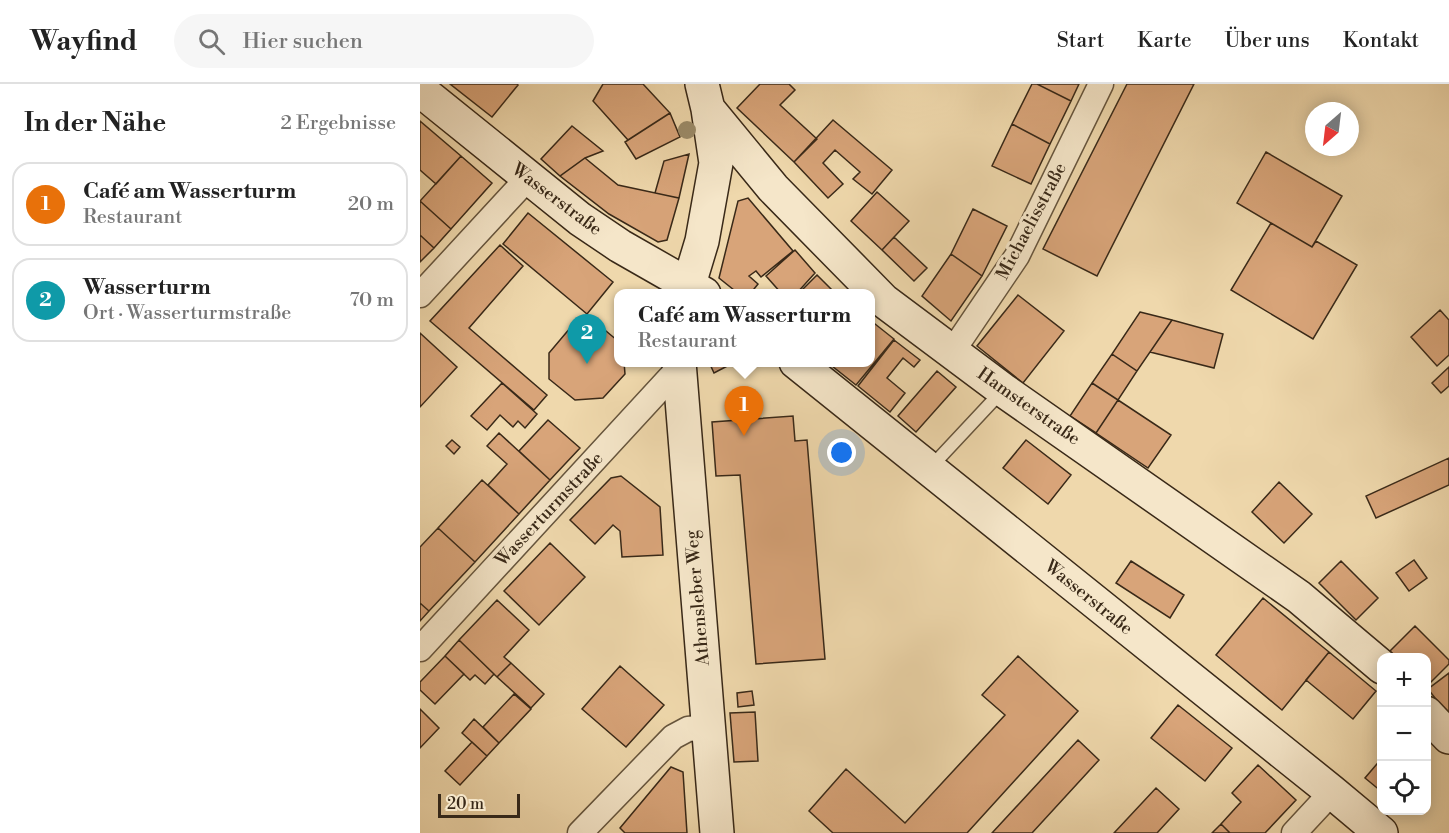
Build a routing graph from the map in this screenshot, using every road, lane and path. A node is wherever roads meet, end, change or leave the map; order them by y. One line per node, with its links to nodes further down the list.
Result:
1 (1101, 84): 10 (street, Michaelisstraße)
2 (420, 90): 4 (street, Wasserstraße)
3 (705, 97): 6 (street); 7 (street, Hamsterstraße)
4 (528, 178): 5 (street, Wasserstraße); 9 (street)
5 (689, 289)
6 (692, 289)
7 (871, 289)
8 (875, 293): 10 (street, Hamsterstraße)
9 (420, 296)
10 (952, 352): 14 (street, Hamsterstraße)
11 (678, 367): 16 (street, Wasserturmstraße)
12 (679, 367): 19 (street, Athensleber Weg)
13 (801, 367): 15 (street, Wasserstraße)
14 (1003, 390): 15 (lane); 17 (street, Hamsterstraße)
15 (930, 469): 21 (street, Wasserstraße)
16 (420, 649)
17 (1377, 663)
18 (1431, 718): 20 (street)
19 (708, 728): 22 (street); 23 (street, Athensleber Weg)
20 (1449, 737)
21 (1332, 792): 24 (street); 25 (street, Wasserstraße)
22 (579, 833)
23 (717, 833)
24 (1294, 833)
25 (1381, 833)

